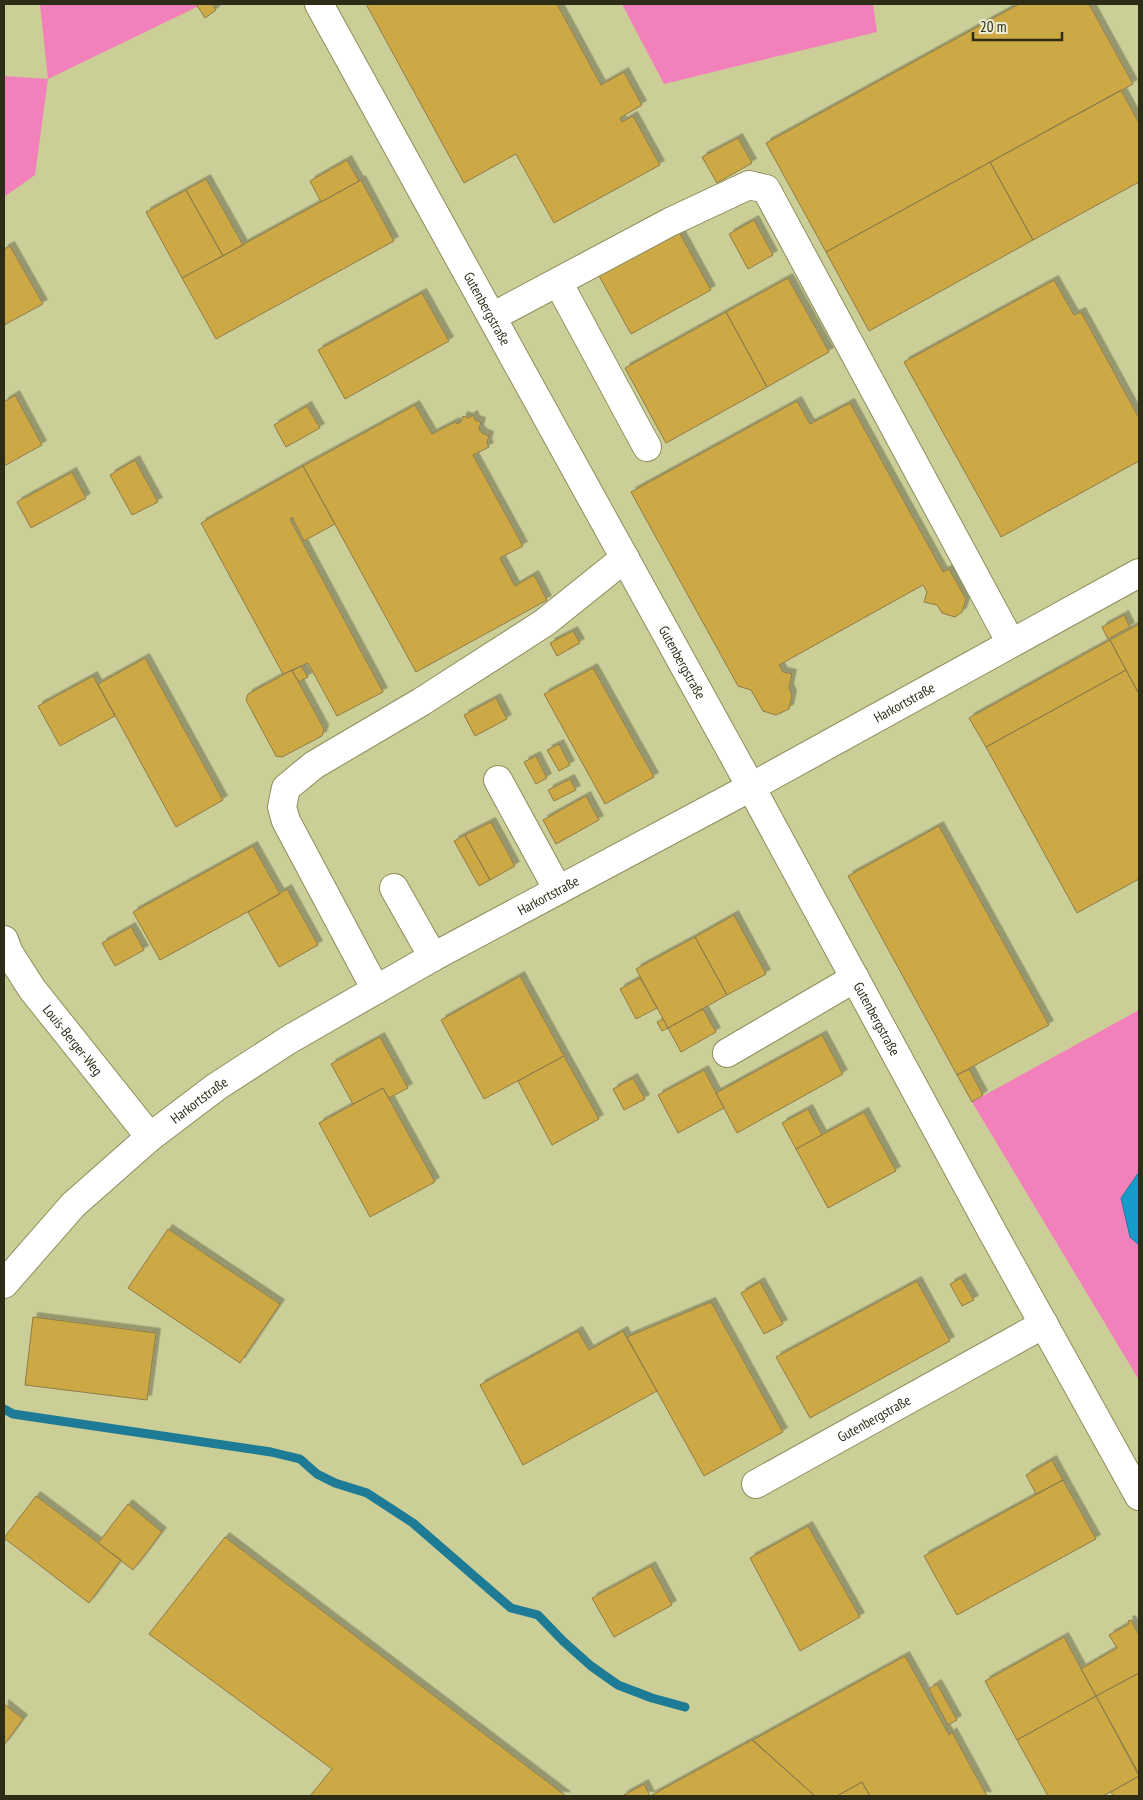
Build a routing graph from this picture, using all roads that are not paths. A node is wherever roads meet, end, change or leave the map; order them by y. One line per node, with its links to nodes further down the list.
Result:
1 (319, 4): 3 (street, Gutenbergstraße)
2 (558, 282): 3 (street); 4 (street); 7 (street)
3 (492, 317): 5 (street, Gutenbergstraße)
4 (647, 447)
5 (625, 558): 9 (street, Gutenbergstraße); 15 (street)
6 (1139, 573): 7 (street, Harkortstraße)
7 (1011, 643): 9 (street, Harkortstraße)
8 (498, 780): 11 (street)
9 (751, 787): 11 (street, Harkortstraße); 14 (street, Gutenbergstraße)
10 (394, 888): 13 (street)
11 (558, 890): 13 (street, Harkortstraße)
12 (4, 940): 17 (street, Louis-Berger-Weg)
13 (432, 957): 15 (street, Harkortstraße)
14 (855, 978): 16 (street); 19 (street, Gutenbergstraße)
15 (376, 990): 17 (street, Harkortstraße)
16 (726, 1053)
17 (150, 1137): 18 (street, Harkortstraße)
18 (4, 1284)
19 (1044, 1324): 20 (street, Gutenbergstraße); 21 (street, Gutenbergstraße)
20 (756, 1484)
21 (1139, 1496)

